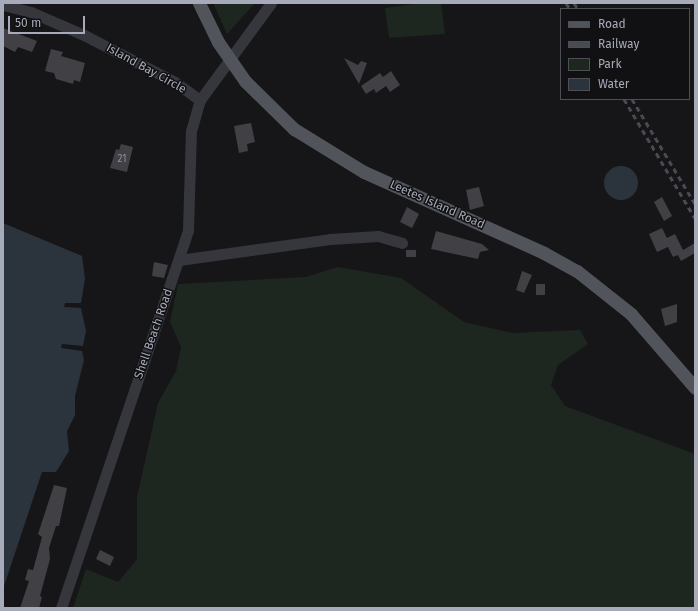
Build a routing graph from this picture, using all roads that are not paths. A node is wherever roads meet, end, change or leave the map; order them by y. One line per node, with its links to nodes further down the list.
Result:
1 (199, 3): 4 (main road, Leetes Island Road)
2 (271, 3): 4 (street, Shell Beach Road)
3 (3, 5): 5 (street, Island Bay Circle)
4 (230, 62): 5 (street, Shell Beach Road); 8 (main road, Leetes Island Road)
5 (200, 100): 7 (street, Shell Beach Road)
6 (402, 243): 7 (street)
7 (179, 260): 9 (street, Shell Beach Road)
8 (695, 388)
9 (61, 608)

